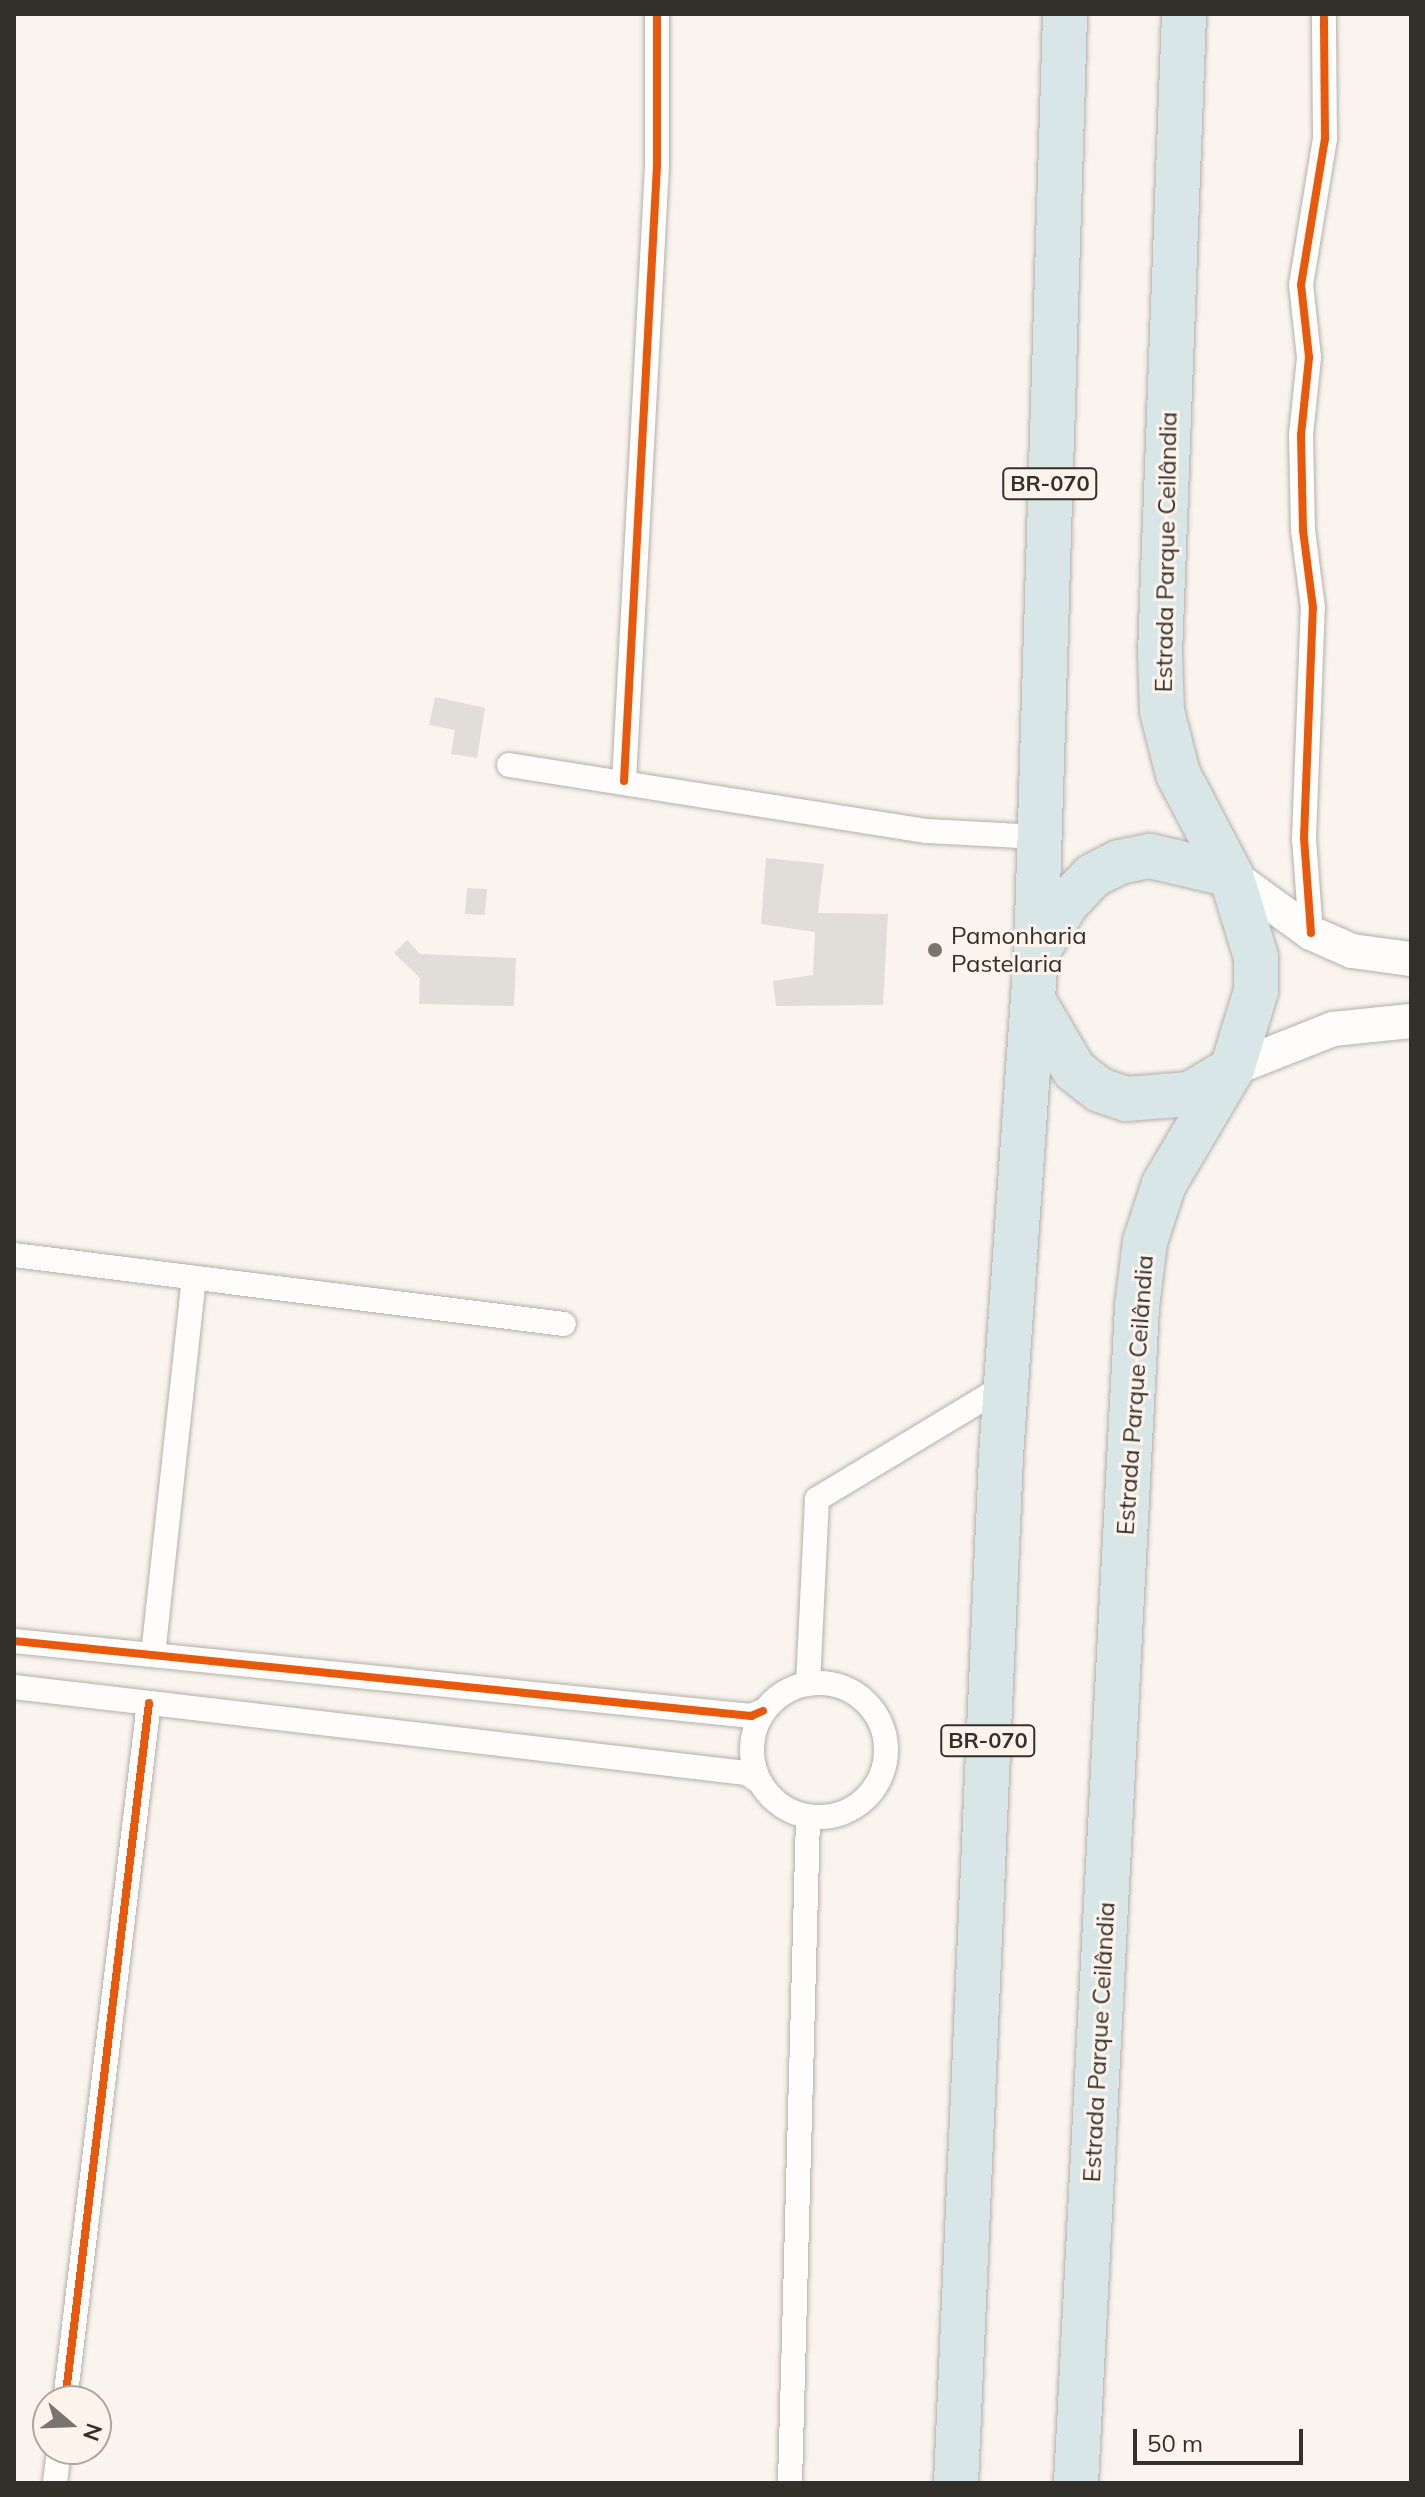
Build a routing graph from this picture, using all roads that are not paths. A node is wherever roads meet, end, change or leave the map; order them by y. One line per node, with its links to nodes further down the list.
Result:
1 (657, 14): 6 (street)
2 (1065, 14): 7 (highway, BR-070)
3 (1184, 14): 8 (highway, Estrada Parque Ceilândia)
4 (1324, 14): 9 (street)
5 (509, 765): 6 (street)
6 (624, 781): 7 (street)
7 (1039, 837): 10 (highway, BR-070)
8 (1231, 875): 9 (main road); 10 (highway); 14 (highway, Estrada Parque Ceilândia)
9 (1311, 933): 11 (main road)
10 (1036, 954): 12 (highway, BR-070)
11 (1411, 959)
12 (1033, 1000): 14 (highway); 18 (highway, BR-070)
13 (1411, 1021): 14 (main road)
14 (1232, 1069): 30 (highway, Estrada Parque Ceilândia)
15 (14, 1255): 16 (street)
16 (194, 1278): 17 (street); 20 (street)
17 (564, 1324)
18 (1006, 1385): 21 (street); 29 (highway, BR-070)
19 (14, 1641): 20 (street)
20 (153, 1655): 24 (street)
21 (808, 1684): 24 (street); 26 (street)
22 (14, 1687): 23 (street)
23 (149, 1703): 25 (street); 27 (street)
24 (763, 1711): 25 (street)
25 (760, 1782): 26 (street)
26 (808, 1817): 28 (street)
27 (67, 2385)
28 (790, 2483)
29 (956, 2483)
30 (1076, 2483)

